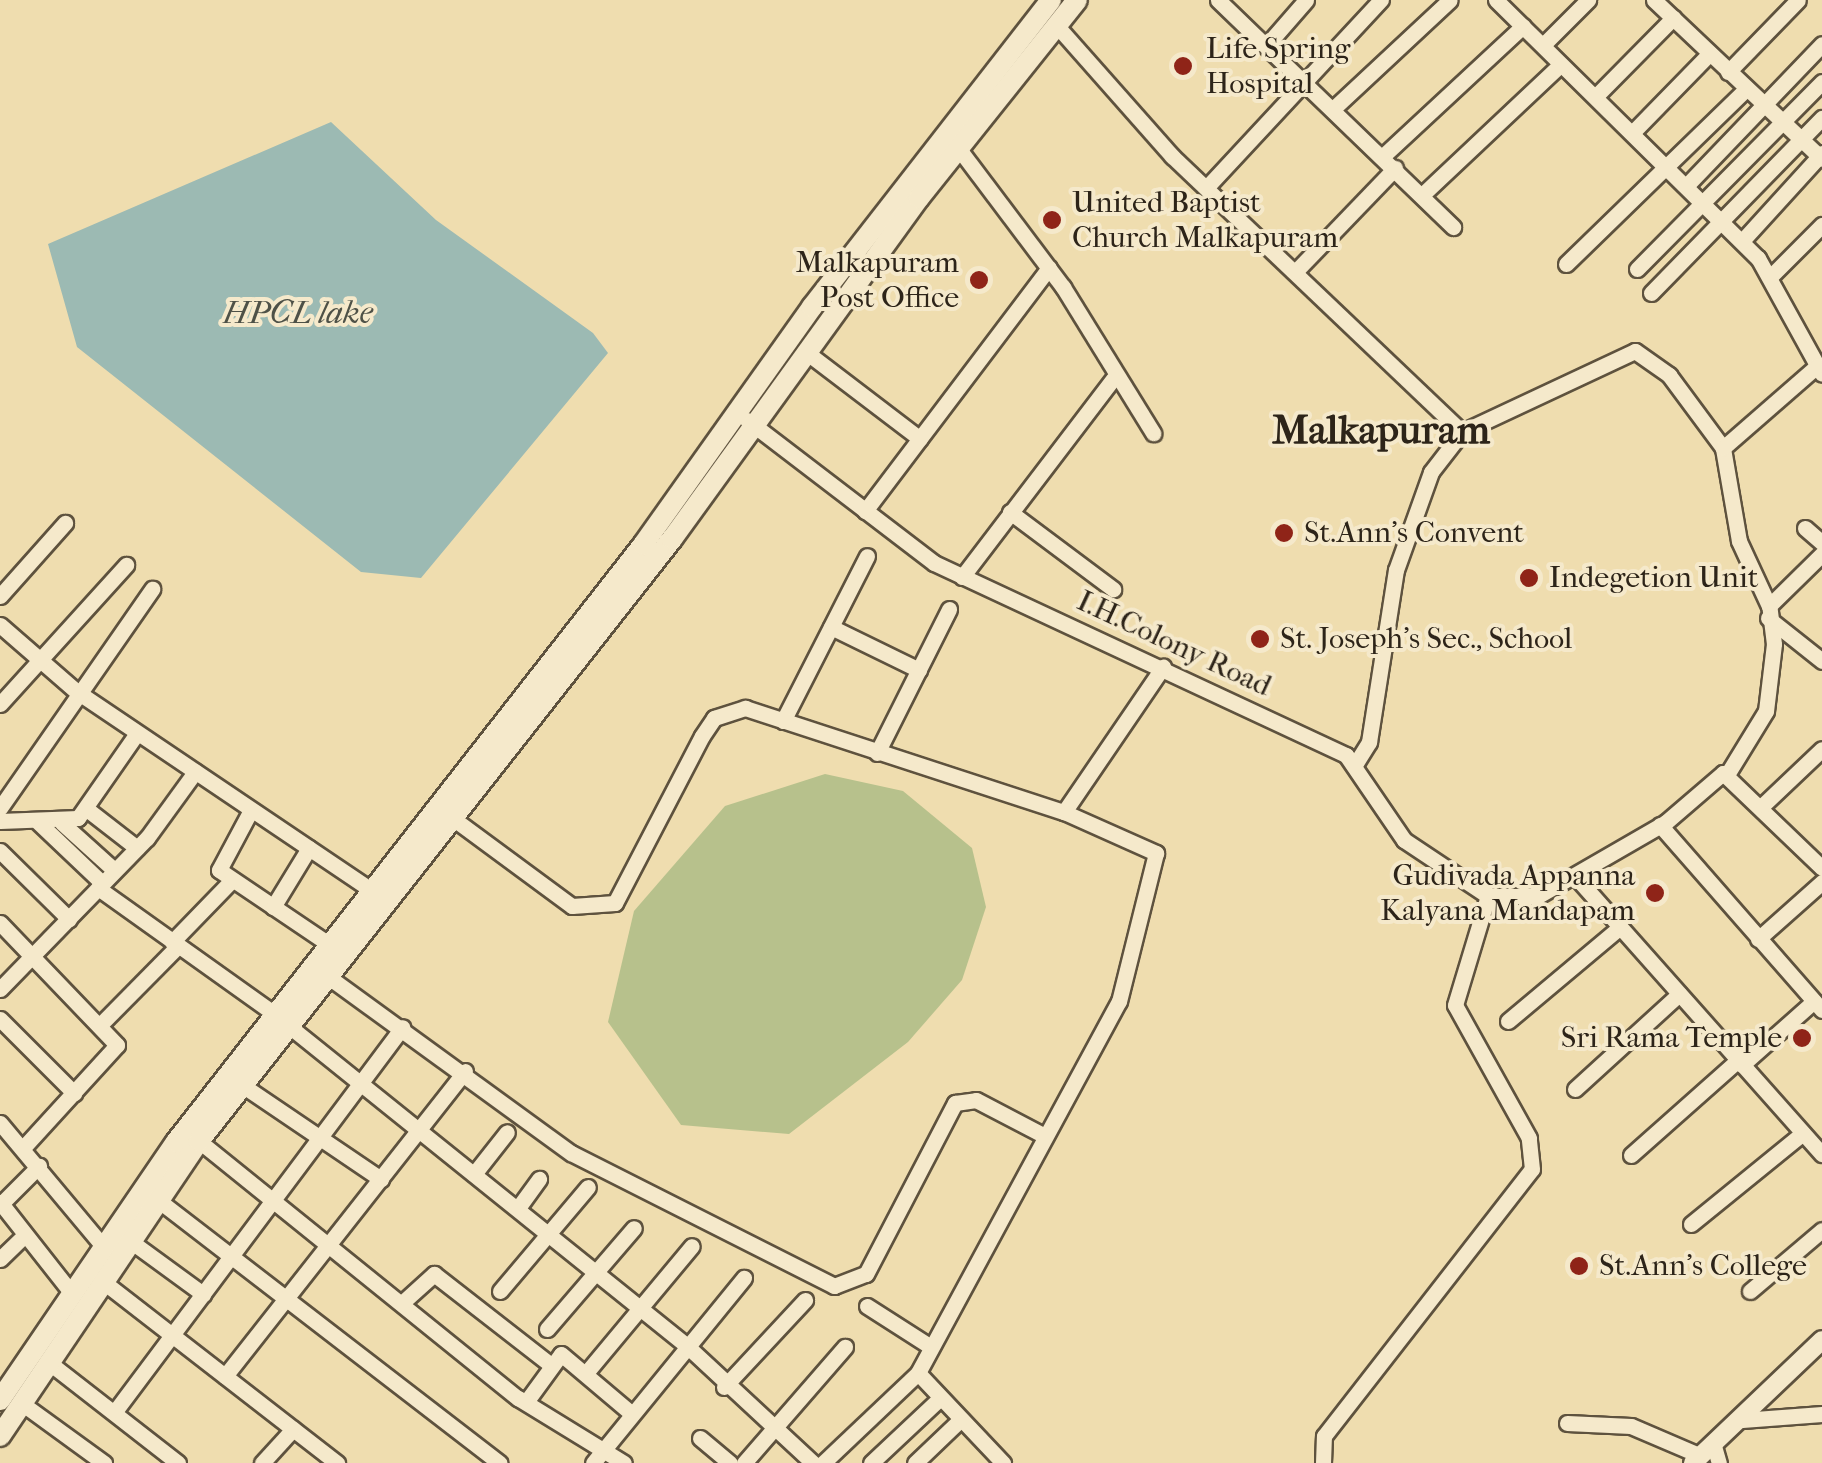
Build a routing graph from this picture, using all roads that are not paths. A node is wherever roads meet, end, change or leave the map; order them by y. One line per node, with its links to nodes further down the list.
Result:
1 (1051, 0): 46 (main road)
2 (1077, 0): 12 (main road)
3 (1218, 0): 15 (street)
4 (1306, 0): 15 (street)
5 (1382, 0): 20 (street)
6 (1450, 0): 25 (street)
7 (1588, 0): 16 (street)
8 (1654, 0): 11 (street)
9 (1798, 0): 19 (street)
10 (1499, 1): 13 (street)
11 (1673, 18): 17 (street); 23 (street)
12 (1057, 26): 30 (main road); 35 (street)
13 (1523, 26): 16 (street); 32 (street)
14 (1822, 44): 24 (street)
15 (1266, 46): 20 (street)
16 (1543, 46): 18 (street)
17 (1710, 53): 19 (street); 28 (street)
18 (1560, 64): 23 (street); 36 (street)
19 (1728, 72): 22 (street)
20 (1304, 80): 25 (street); 35 (street)
21 (1822, 82): 27 (street)
22 (1746, 88): 24 (street); 33 (street)
23 (1596, 96): 28 (street)
24 (1764, 105): 27 (street); 34 (street)
25 (1334, 108): 32 (street)
26 (1822, 118): 29 (street)
27 (1782, 121): 29 (street); 37 (street)
28 (1633, 132): 33 (street)
29 (1802, 138): 31 (street); 38 (street)
30 (959, 149): 43 (street); 48 (main road)
31 (1821, 156): 41 (street)
32 (1389, 162): 36 (street); 45 (street)
33 (1668, 166): 34 (street); 42 (street)
34 (1687, 185): 37 (street)
35 (1206, 188): 45 (street)
36 (1422, 195): 40 (street)
37 (1707, 204): 38 (street); 44 (street)
38 (1722, 220): 41 (street); 49 (street)
39 (1822, 225): 47 (street)
40 (1452, 226)
41 (1742, 241): 47 (street)
42 (1566, 264)
43 (1049, 268): 52 (street); 56 (street)
44 (1637, 268)
45 (1296, 272): 54 (street)
46 (838, 273): 48 (street); 53 (main road)
47 (1770, 277): 51 (street)
48 (855, 288): 50 (main road)
49 (1651, 294)
50 (806, 352): 53 (main road); 56 (street)
51 (1820, 370): 57 (street)
52 (1113, 379): 55 (street); 59 (street)
53 (744, 418): 58 (street, I.H.Colony Road); 87 (main road); 93 (main road)
54 (1462, 432): 57 (street); 84 (street)
55 (1154, 434)
56 (920, 439): 58 (street)
57 (1723, 448): 71 (street)
58 (865, 512): 66 (street, I.H.Colony Road)
59 (1010, 512): 66 (street); 67 (street)
60 (65, 523): 69 (street)
61 (1805, 528): 62 (street)
62 (1822, 543)
63 (1822, 554): 71 (street)
64 (867, 556): 73 (street)
65 (126, 565): 74 (street)
66 (962, 577): 76 (street, I.H.Colony Road)
67 (1113, 589)
68 (152, 590): 78 (street)
69 (0, 596)
70 (949, 609): 77 (street)
71 (1768, 612): 75 (street); 86 (street)
72 (0, 624): 74 (street)
73 (831, 626): 77 (street); 80 (street)
74 (40, 659): 78 (street); 79 (street)
75 (1822, 661)
76 (1163, 667): 84 (street, I.H.Colony Road); 92 (street)
77 (919, 670): 83 (street)
78 (76, 691): 81 (street); 89 (street)
79 (0, 704)
80 (783, 720): 83 (street); 93 (street)
81 (137, 733): 85 (street); 90 (street)
82 (1822, 748): 88 (street)
83 (878, 752): 92 (street)
84 (1356, 764): 108 (street)
85 (195, 772): 91 (street); 98 (street)
86 (1728, 774): 88 (street); 97 (street)
87 (437, 805): 93 (street); 107 (main road)
88 (1763, 805): 101 (street)
89 (0, 808)
90 (88, 810): 96 (street); 98 (street)
91 (251, 810): 99 (street); 104 (street)
92 (1064, 812): 136 (street)
93 (454, 820): 117 (main road)
94 (0, 822): 95 (street)
95 (38, 822): 96 (street); 106 (street)
96 (62, 823): 102 (street)
97 (1660, 825): 103 (street); 113 (street)
98 (137, 848): 102 (street)
99 (309, 848): 107 (street); 109 (street)
100 (0, 851): 110 (street)
101 (1821, 865)
102 (114, 870): 106 (street)
103 (1575, 876): 108 (street); 112 (street)
104 (232, 880): 109 (street); 114 (street)
105 (1822, 882): 113 (street)
106 (100, 886): 110 (street); 114 (street)
107 (372, 890): 115 (main road)
108 (1488, 896): 215 (street)
109 (273, 908): 115 (street)
110 (69, 919): 116 (street)
111 (0, 923): 116 (street)
112 (1620, 927): 119 (street); 123 (street)
113 (1758, 939): 120 (street)
114 (175, 944): 122 (street); 124 (street)
115 (330, 945): 122 (main road)
116 (32, 956): 118 (street); 124 (street)
117 (330, 978): 122 (main road); 125 (street)
118 (0, 990)
119 (1678, 994): 126 (street); 130 (street)
120 (1818, 1005): 126 (street)
121 (0, 1018): 131 (street)
122 (283, 1021): 128 (street); 129 (main road); 158 (main road)
123 (1508, 1021)
124 (100, 1024): 131 (street)
125 (402, 1027): 127 (street); 128 (street)
126 (1740, 1063): 135 (street); 141 (street)
127 (465, 1071): 132 (street); 136 (street)
128 (360, 1082): 132 (street); 137 (street)
129 (242, 1085): 137 (street); 138 (main road)
130 (1575, 1089)
131 (74, 1092): 139 (street)
132 (418, 1126): 143 (street); 144 (street)
133 (1, 1127): 139 (street)
134 (507, 1132): 143 (street)
135 (1803, 1133): 140 (street); 151 (street)
136 (1045, 1136): 179 (street)
137 (318, 1140): 144 (street); 147 (street)
138 (199, 1141): 147 (street); 148 (main road)
139 (23, 1148): 142 (street)
140 (1822, 1154)
141 (1630, 1155)
142 (39, 1166): 149 (street); 158 (street)
143 (474, 1174): 150 (street)
144 (381, 1179): 157 (street)
145 (539, 1179): 150 (street)
146 (588, 1187): 154 (street)
147 (274, 1199): 157 (street); 160 (street)
148 (158, 1200): 156 (main road); 160 (street)
149 (1, 1203): 155 (street)
150 (518, 1208): 154 (street)
151 (1691, 1224)
152 (634, 1228): 162 (street)
153 (1822, 1230): 166 (street)
154 (550, 1234): 162 (street); 165 (street)
155 (26, 1235): 161 (street); 167 (street)
156 (129, 1240): 163 (main road); 168 (street)
157 (332, 1240): 169 (street); 171 (street)
158 (102, 1245): 163 (main road)
159 (692, 1246): 172 (street)
160 (233, 1254): 168 (street); 169 (street)
161 (0, 1259)
162 (594, 1270): 172 (street); 174 (street)
163 (93, 1274): 167 (main road); 175 (street); 180 (main road)
164 (744, 1278): 177 (street)
165 (500, 1291)
166 (1750, 1291)
167 (70, 1292): 187 (main road)
168 (203, 1294): 175 (street)
169 (286, 1298): 184 (street); 205 (street)
170 (806, 1300): 185 (street)
171 (403, 1302): 181 (street); 188 (street)
172 (638, 1306): 177 (street); 182 (street)
173 (866, 1306): 179 (street)
174 (547, 1329)
175 (171, 1335): 184 (street); 189 (street)
176 (1822, 1340): 192 (street)
177 (688, 1346): 185 (street); 190 (street)
178 (846, 1347): 196 (street)
179 (931, 1347): 183 (street)
180 (47, 1360): 187 (main road); 189 (street)
181 (551, 1365): 182 (street); 188 (street)
182 (586, 1373): 190 (street)
183 (918, 1374): 186 (street); 211 (street)
184 (225, 1376): 195 (street)
185 (724, 1387): 196 (street)
186 (938, 1400): 193 (street); 212 (street)
187 (10, 1401): 197 (main road); 201 (street)
188 (526, 1402): 199 (street)
189 (116, 1410): 202 (street)
190 (632, 1414): 199 (street)
191 (1822, 1414): 192 (street)
192 (1742, 1420): 200 (street)
193 (959, 1421): 213 (street); 214 (street)
194 (1566, 1423): 200 (street)
195 (292, 1430): 203 (street); 204 (street)
196 (772, 1431): 209 (street); 210 (street)
197 (0, 1436)
198 (700, 1438): 208 (street)
199 (603, 1449): 206 (street); 207 (street)
200 (1707, 1457)
201 (104, 1463)
202 (178, 1463)
203 (262, 1463)
204 (337, 1463)
205 (500, 1463)
206 (592, 1463)
207 (624, 1463)
208 (730, 1463)
209 (744, 1463)
210 (813, 1463)
211 (823, 1463)
212 (871, 1463)
213 (915, 1463)
214 (1002, 1463)
215 (1323, 1463)

